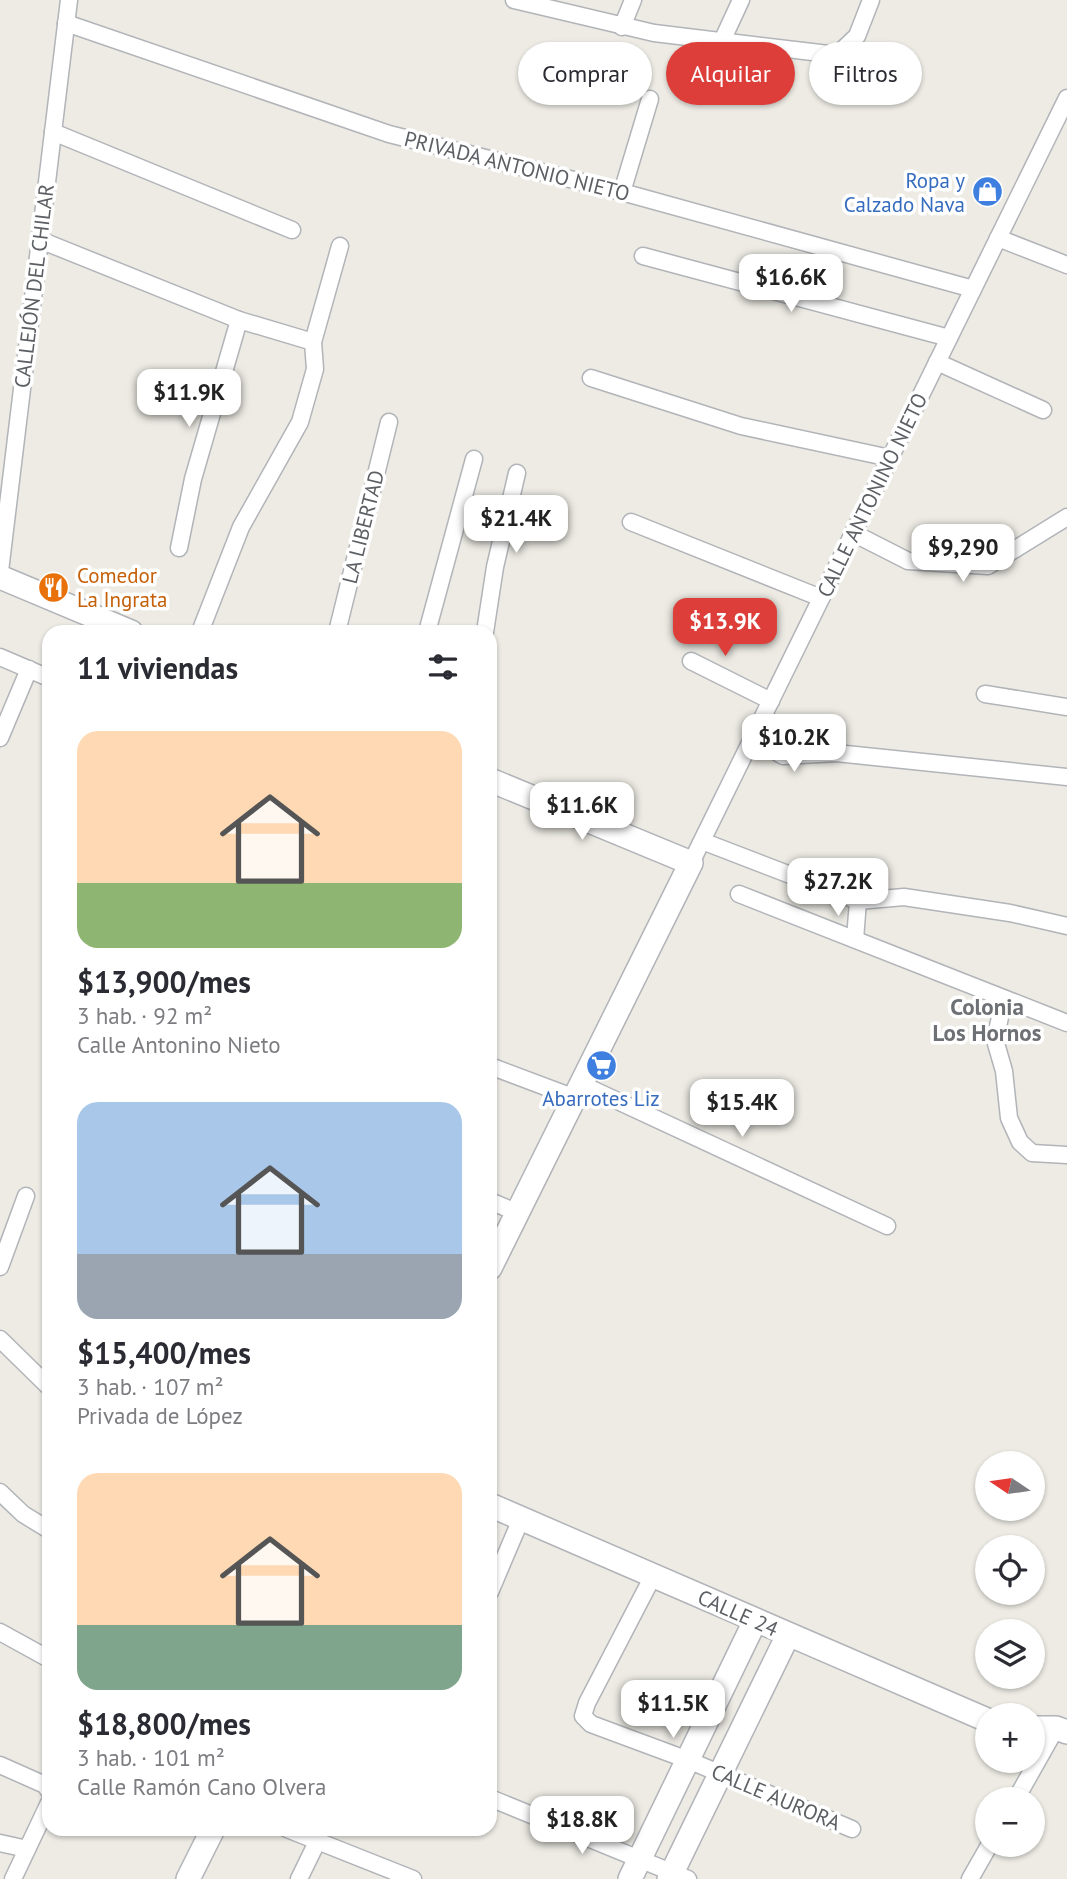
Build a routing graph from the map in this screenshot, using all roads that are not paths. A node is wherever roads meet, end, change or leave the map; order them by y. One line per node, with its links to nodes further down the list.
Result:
1 (69, 0): 6 (street, CALLEJÓN DEL CHILAR)
2 (517, 0): 7 (street)
3 (633, 0): 7 (street)
4 (741, 0): 8 (street)
5 (872, 0): 8 (street)
6 (66, 23): 12 (street, CALLEJÓN DEL CHILAR); 13 (street, PRIVADA ANTONIO NIETO)
7 (622, 27): 8 (street)
8 (722, 41)
9 (1067, 98): 11 (street, CALLE ANTONINO NIETO)
10 (648, 105): 13 (street)
11 (1063, 116): 15 (street, CALLE ANTONINO NIETO)
12 (53, 132): 14 (street); 16 (street, CALLEJÓN DEL CHILAR)
13 (622, 192): 20 (street, PRIVADA ANTONIO NIETO)
14 (292, 230)
15 (998, 238): 19 (street); 20 (street, CALLE ANTONINO NIETO)
16 (40, 240): 21 (street); 36 (street, CALLEJÓN DEL CHILAR)
17 (340, 246): 23 (street)
18 (643, 256): 22 (street)
19 (1067, 265)
20 (973, 289): 22 (street, CALLE ANTONINO NIETO)
21 (240, 320): 23 (street); 34 (street)
22 (949, 338): 24 (street, CALLE ANTONINO NIETO)
23 (313, 342): 40 (street)
24 (937, 362): 26 (street); 28 (street, CALLE ANTONINO NIETO)
25 (591, 378): 28 (street)
26 (1043, 410)
27 (389, 422): 41 (street, LA LIBERTAD)
28 (890, 458): 33 (street, CALLE ANTONINO NIETO)
29 (474, 459): 42 (street)
30 (517, 473): 43 (street)
31 (1067, 517): 33 (street)
32 (631, 522): 38 (street)
33 (853, 533): 38 (street, CALLE ANTONINO NIETO)
34 (179, 548)
35 (729, 570): 38 (street)
36 (0, 571)
37 (0, 577): 39 (street)
38 (819, 601): 49 (street, CALLE ANTONINO NIETO)
39 (114, 625)
40 (203, 625)
41 (339, 625)
42 (429, 625)
43 (486, 625)
44 (0, 657): 46 (street)
45 (691, 661): 49 (street)
46 (29, 669): 47 (street); 52 (street)
47 (42, 675)
48 (985, 694): 50 (street)
49 (771, 701): 51 (street, CALLE ANTONINO NIETO)
50 (1067, 707)
51 (752, 737): 53 (street); 55 (street, CALLE ANTONINO NIETO)
52 (0, 738)
53 (1067, 777)
54 (497, 783): 56 (street)
55 (702, 841): 56 (street, CALLE ANTONINO NIETO); 58 (street)
56 (691, 863): 64 (street, CALLE ANTONINO NIETO)
57 (739, 894): 60 (street)
58 (858, 901): 59 (street); 60 (street)
59 (1067, 926)
60 (855, 939): 61 (street)
61 (1004, 999): 62 (street); 65 (street)
62 (1067, 1023)
63 (497, 1068): 64 (street)
64 (578, 1091): 68 (street, CALLE ANTONINO NIETO); 69 (street)
65 (1067, 1156)
66 (26, 1196): 71 (street)
67 (497, 1203): 68 (street)
68 (518, 1213): 70 (street, CALLE ANTONINO NIETO)
69 (887, 1226)
70 (497, 1254)
71 (0, 1267)
72 (0, 1339): 73 (street)
73 (42, 1380)
74 (0, 1492): 77 (street)
75 (497, 1508): 76 (street, CALLE 24)
76 (520, 1519): 78 (street); 79 (street, CALLE 24)
77 (42, 1526)
78 (497, 1575)
79 (653, 1576): 80 (street, CALLE 24); 86 (street, CALLE AURORA)
80 (755, 1621): 82 (street, CALLE 24); 86 (street)
81 (0, 1632): 83 (street)
82 (788, 1635): 84 (street, CALLE 24); 88 (street)
83 (42, 1655)
84 (975, 1715)
85 (1061, 1730): 90 (street)
86 (688, 1760): 88 (street, CALLE AURORA); 100 (street)
87 (0, 1765): 89 (street)
88 (720, 1774): 93 (street, CALLE AURORA); 101 (street)
89 (42, 1784)
90 (1024, 1787)
91 (497, 1801): 100 (street)
92 (42, 1818): 98 (street)
93 (852, 1829)
94 (210, 1836): 103 (street)
95 (307, 1836): 96 (street)
96 (318, 1840): 104 (street); 105 (street)
97 (0, 1843): 98 (street)
98 (27, 1849): 102 (street)
99 (983, 1857): 106 (street)
100 (635, 1869): 101 (street)
101 (677, 1877)
102 (13, 1879)
103 (188, 1879)
104 (299, 1879)
105 (413, 1879)
106 (970, 1879)

